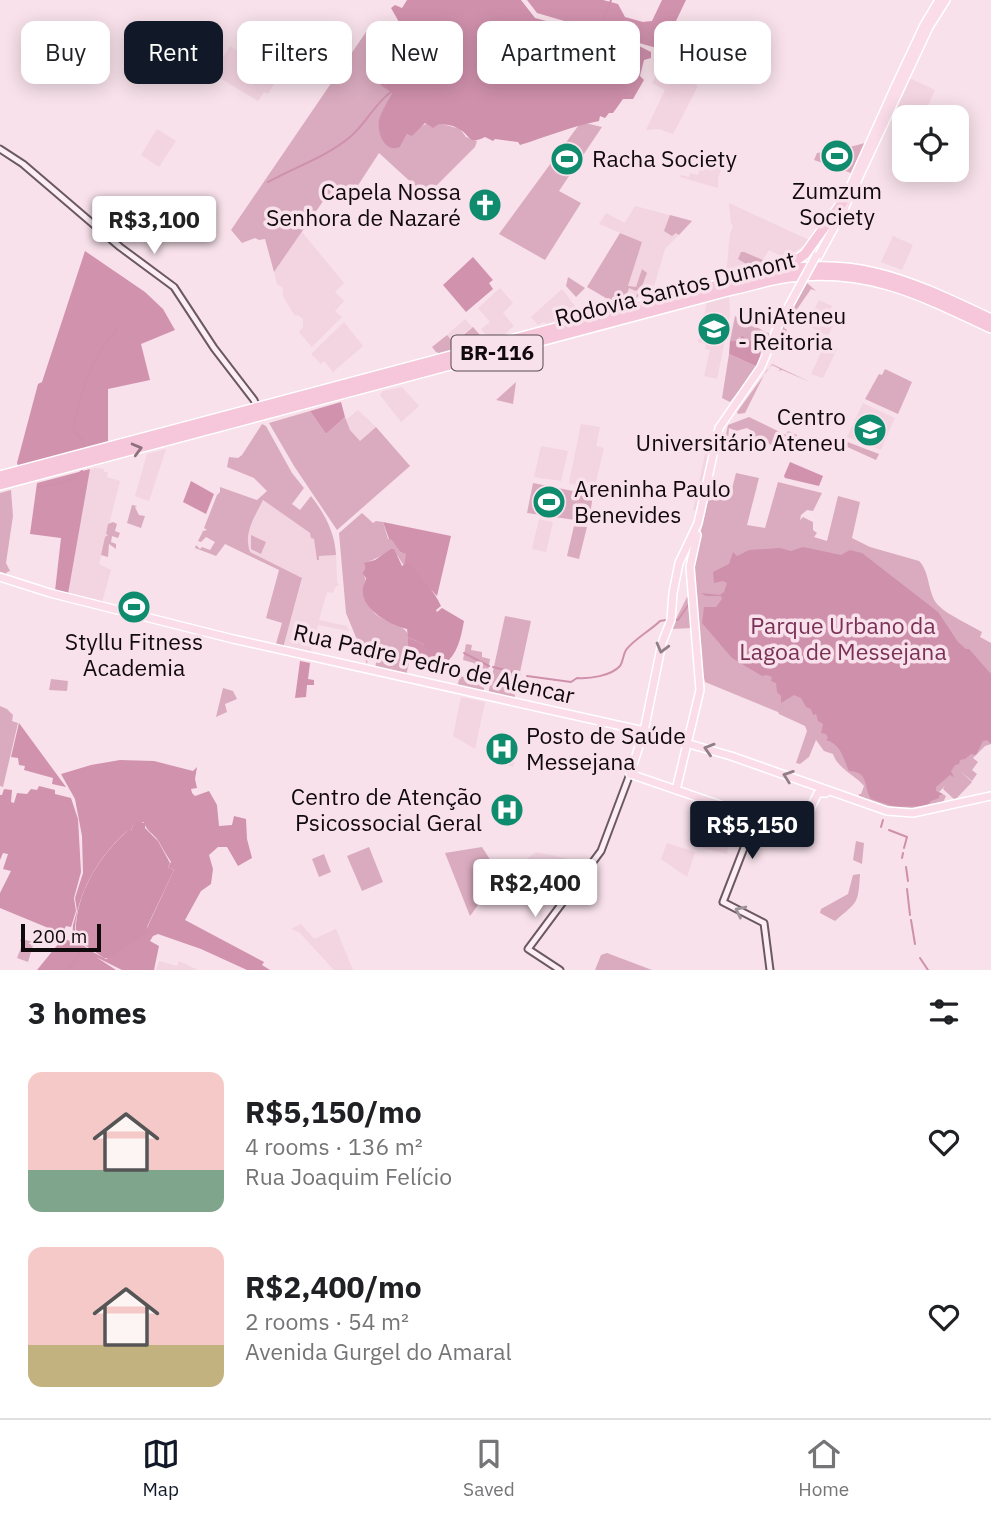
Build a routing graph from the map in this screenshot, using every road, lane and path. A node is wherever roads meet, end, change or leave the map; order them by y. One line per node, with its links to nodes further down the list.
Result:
1 (939, 0): 3 (main road)
2 (946, 0): 3 (main road)
3 (927, 26): 4 (main road)
4 (916, 48): 6 (main road); 7 (main road)
5 (0, 149): 12 (main road)
6 (844, 200): 7 (main road); 8 (highway)
7 (817, 256): 9 (main road, bridge)
8 (785, 269): 10 (highway, Rodovia Santos Dumont / BR-116); 12 (highway, Rodovia Santos Dumont / BR-116)
9 (798, 291): 15 (main road); 16 (main road)
10 (991, 318)
11 (991, 328): 14 (highway, Rodovia Santos Dumont / BR-116, one-way to 11)
12 (257, 407): 13 (highway, Rodovia Santos Dumont / BR-116)
13 (0, 476)
14 (0, 485)
15 (678, 566): 16 (main road); 19 (main road)
16 (690, 567): 21 (main road)
17 (0, 578): 20 (main road, Rua Padre Pedro de Alencar)
18 (688, 585): 19 (main road)
19 (672, 615): 20 (main road, one-way to 20)
20 (642, 732): 21 (main road, Rua Padre Pedro de Alencar); 22 (main road)
21 (688, 743): 23 (main road); 25 (main road, Rua Padre Pedro de Alencar, one-way to 21)
22 (630, 774): 23 (main road); 27 (main road)
23 (676, 790): 26 (main road)
24 (991, 797): 25 (main road)
25 (856, 802): 26 (main road)
26 (756, 817): 28 (main road, one-way to 26)
27 (560, 970)
28 (770, 970)

